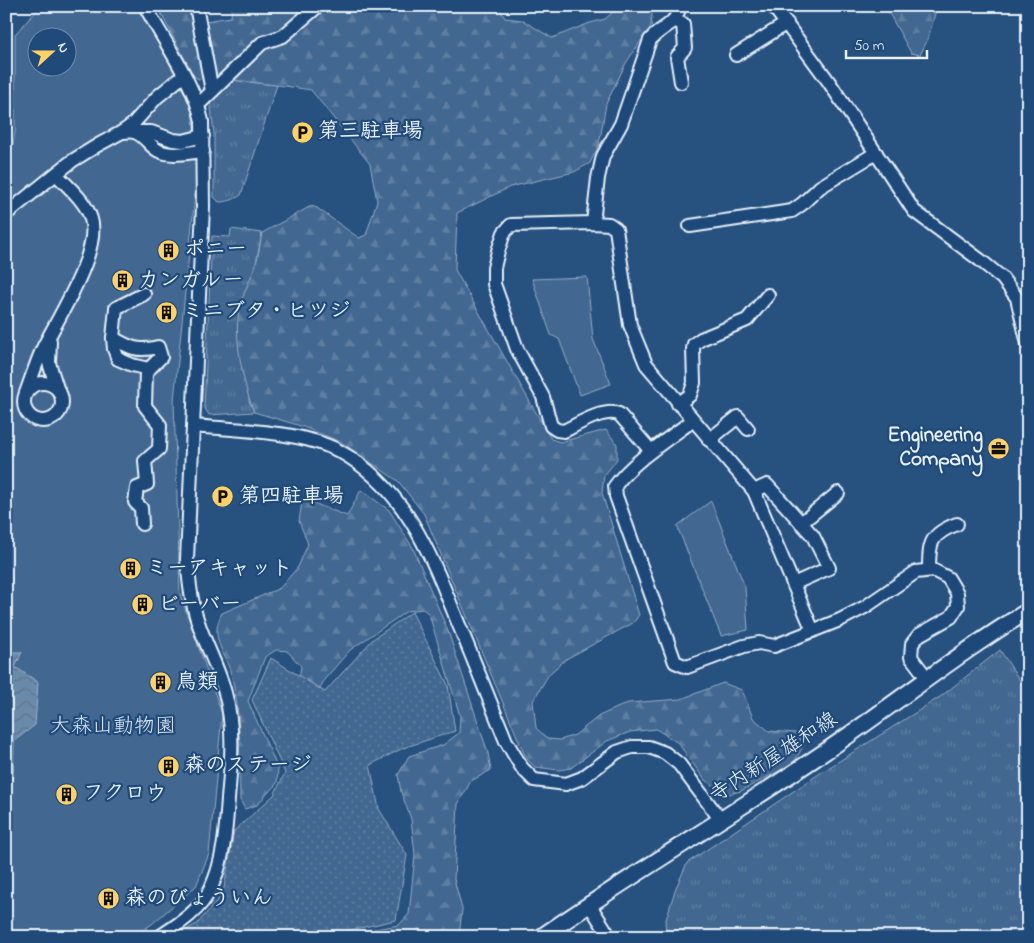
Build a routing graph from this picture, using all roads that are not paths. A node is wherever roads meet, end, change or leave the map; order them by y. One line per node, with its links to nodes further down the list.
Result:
1 (145, 6): 9 (street)
2 (196, 6): 11 (street)
3 (318, 6): 11 (street)
4 (679, 6): 6 (street)
5 (773, 6): 7 (street)
6 (675, 20): 10 (street); 21 (street)
7 (787, 23): 8 (street); 18 (street)
8 (736, 55)
9 (184, 75): 12 (street); 13 (street)
10 (680, 82)
11 (212, 91): 13 (street)
12 (152, 104): 14 (street); 15 (street)
13 (198, 105): 16 (street)
14 (128, 132): 15 (street); 17 (street); 19 (street)
15 (158, 135): 16 (street)
16 (203, 136): 17 (street)
17 (203, 151): 34 (street)
18 (876, 153): 22 (street); 25 (street)
19 (56, 174): 20 (street); 26 (street)
20 (6, 214)
21 (593, 223): 32 (street); 37 (street)
22 (690, 226)
23 (144, 294): 27 (street)
24 (768, 295): 32 (street)
25 (1022, 300): 28 (street)
26 (51, 334): 30 (street); 31 (street)
27 (114, 338): 29 (street); 29 (street)
28 (1028, 344)
29 (149, 369): 41 (street)
30 (57, 388): 31 (street); 31 (street)
31 (26, 393)
32 (678, 404): 33 (street)
33 (692, 421): 36 (street); 37 (street)
34 (194, 426): 48 (street); 50 (street)
35 (748, 429): 36 (street)
36 (709, 440): 38 (street)
37 (651, 452): 46 (street)
38 (754, 491): 40 (street); 44 (street)
39 (838, 493): 40 (street)
40 (801, 523): 44 (street)
41 (142, 524)
42 (957, 524): 43 (street)
43 (930, 570): 46 (street); 47 (street)
44 (793, 584): 46 (street)
45 (1028, 611): 47 (main road, 寺内新屋雄和線)
46 (813, 631)
47 (926, 678): 48 (main road, 寺内新屋雄和線)
48 (720, 819): 49 (main road, 寺内新屋雄和線)
49 (589, 904): 51 (main road, 寺内新屋雄和線); 52 (street)
50 (159, 937)
51 (541, 937)
52 (610, 937)

